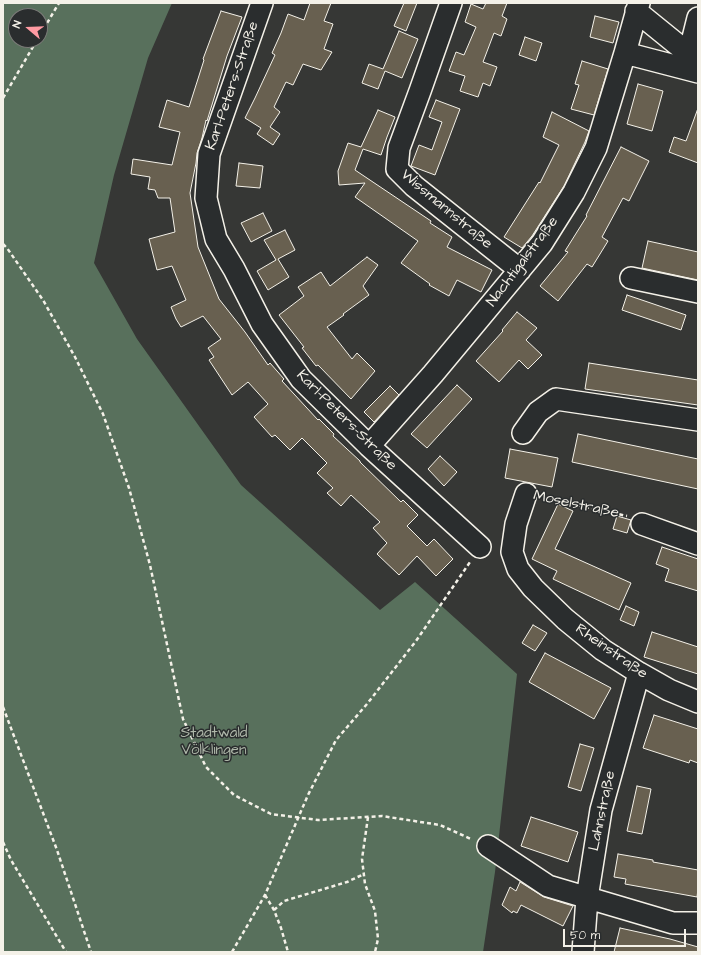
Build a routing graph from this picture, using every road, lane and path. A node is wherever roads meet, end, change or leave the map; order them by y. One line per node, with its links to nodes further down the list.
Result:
1 (59, 3): 6 (path)
2 (262, 3): 17 (street, Karl-Peters-Straße)
3 (451, 3): 12 (street, Wissmannstraße)
4 (638, 7): 8 (street, Nachtigalstraße); 9 (street)
5 (698, 18): 9 (street)
6 (48, 22)
7 (32, 48): 10 (path)
8 (625, 53): 9 (street); 12 (street, Nachtigalstraße)
9 (695, 64)
10 (3, 98)
11 (3, 244): 27 (path)
12 (520, 270): 17 (street, Nachtigalstraße)
13 (631, 278): 14 (street)
14 (698, 292)
15 (698, 420): 16 (street)
16 (523, 433)
17 (369, 446): 21 (street, Karl-Peters-Straße)
18 (526, 494): 19 (path, Moselstraße); 22 (street, Moselstraße)
19 (642, 524): 20 (street)
20 (698, 544)
21 (480, 547): 27 (path)
22 (533, 588): 23 (street, Rheinstraße)
23 (638, 673): 24 (street, Rheinstraße); 32 (street, Lahnstraße)
24 (698, 702)
25 (3, 707): 36 (path)
26 (368, 817): 27 (path); 29 (path); 30 (path)
27 (298, 818): 31 (path)
28 (3, 842): 35 (path)
29 (488, 846): 32 (street)
30 (364, 874): 33 (path); 39 (path)
31 (265, 895): 33 (path); 37 (path)
32 (587, 898): 34 (street); 40 (street, Lahnstraße)
33 (274, 910): 38 (path)
34 (698, 923)
35 (66, 952)
36 (91, 952)
37 (232, 952)
38 (288, 952)
39 (375, 952)
40 (583, 952)

